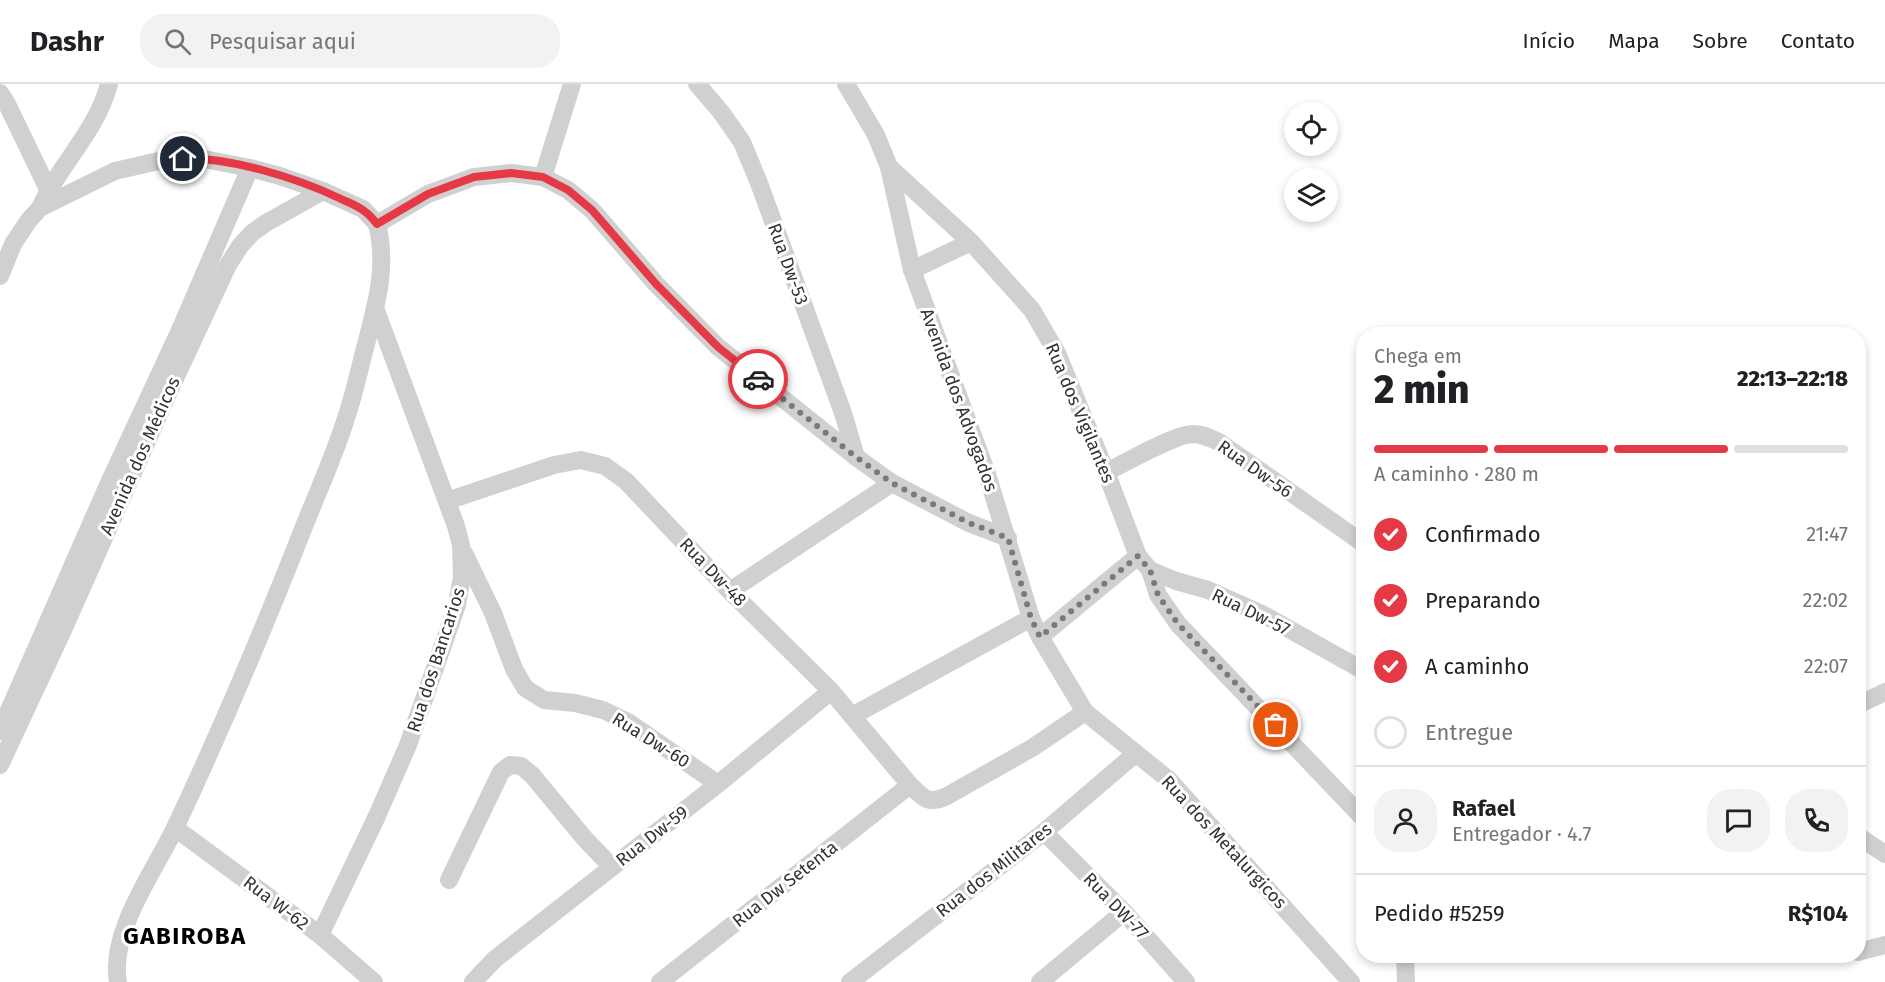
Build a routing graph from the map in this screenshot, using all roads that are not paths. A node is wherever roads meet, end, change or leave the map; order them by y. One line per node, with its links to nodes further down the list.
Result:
1 (109, 84): 9 (street)
2 (572, 84): 8 (street)
3 (696, 84): 18 (street, Rua Dw-53)
4 (846, 84): 6 (street, Avenida dos Advogados)
5 (0, 93): 9 (street)
6 (888, 167): 13 (street, Rua dos Vigilantes); 14 (street, Avenida dos Advogados)
7 (250, 168): 10 (street); 11 (street); 17 (street, Avenida dos Médicos)
8 (543, 177): 12 (street); 18 (street)
9 (48, 189): 11 (street)
10 (324, 191): 12 (street); 17 (street, Avenida dos Médicos)
11 (40, 208): 15 (street)
12 (377, 224): 16 (street)
13 (971, 242): 14 (street); 19 (street, Rua dos Vigilantes)
14 (912, 270): 23 (street, Avenida dos Advogados)
15 (0, 276)
16 (375, 308): 22 (street, Rua dos Bancarios); 43 (street)
17 (187, 333): 21 (street, Avenida dos Médicos)
18 (856, 457): 20 (street)
19 (1106, 472): 24 (street, Rua Dw-56); 26 (street, Rua dos Vigilantes)
20 (892, 483): 23 (street); 28 (street)
21 (116, 489): 37 (street, Avenida dos Médicos); 39 (street, Avenida dos Médicos)
22 (447, 501): 25 (street, Rua dos Bancarios); 28 (street, Rua Dw-48)
23 (1008, 538): 29 (street, Avenida dos Advogados)
24 (1356, 538)
25 (461, 545): 40 (street, Rua Dw-60); 50 (street, Rua dos Bancarios)
26 (1138, 556): 27 (street, Rua Dw-57); 30 (street)
27 (1150, 570): 31 (street, Rua Dw-57); 42 (street)
28 (730, 591): 32 (street, Rua Dw-48)
29 (1031, 618): 30 (street, Avenida dos Advogados); 36 (street)
30 (1040, 637): 35 (street, Avenida dos Advogados)
31 (1356, 667)
32 (831, 691): 36 (street, Rua Dw-48); 40 (street, Rua Dw-59)
33 (1885, 692): 34 (street)
34 (1866, 701)
35 (1085, 712): 38 (street, Rua dos Metalurgicos); 41 (street, Rua Dw-48)
36 (852, 716): 41 (street, Rua Dw-48)
37 (0, 731)
38 (1135, 754): 44 (street, Rua dos Militares); 61 (street, Rua dos Metalurgicos)
39 (1, 761)
40 (718, 784): 47 (street, Rua Dw-59)
41 (910, 785): 57 (street, Rua Dw Setenta)
42 (1356, 811)
43 (175, 828): 50 (street, Rua W-62); 54 (street)
44 (1044, 832): 49 (street, Rua DW-77); 58 (street, Rua dos Militares)
45 (1866, 841): 46 (street)
46 (1885, 854)
47 (612, 867): 48 (street); 56 (street, Rua Dw-59)
48 (449, 880)
49 (1124, 912): 59 (street); 60 (street, Rua DW-77)
50 (320, 935): 55 (street, Rua W-62)
51 (1885, 945): 52 (street)
52 (1866, 950)
53 (1405, 963): 62 (street)
54 (118, 982)
55 (374, 982)
56 (473, 982)
57 (660, 982)
58 (850, 982)
59 (1040, 982)
60 (1186, 982)
61 (1351, 982)
62 (1406, 982)

